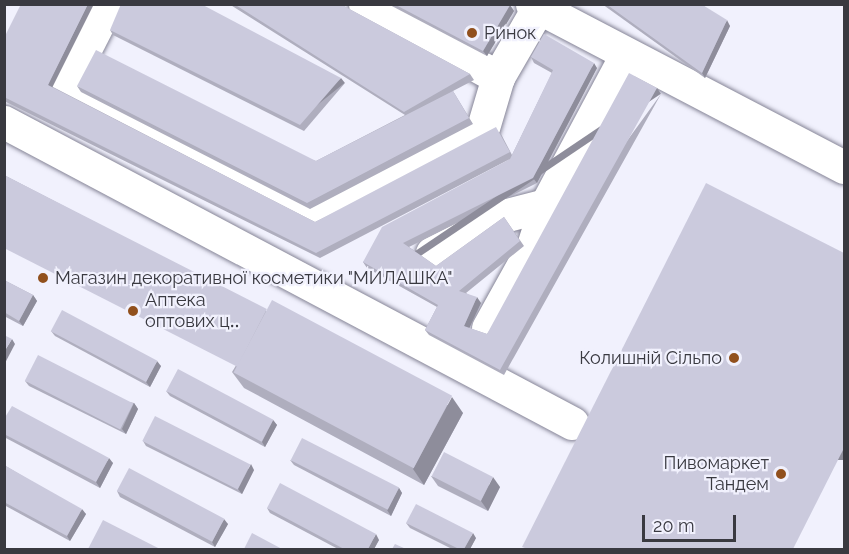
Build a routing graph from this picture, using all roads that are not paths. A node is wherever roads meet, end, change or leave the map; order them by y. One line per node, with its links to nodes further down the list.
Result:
1 (108, 4): 6 (lane)
2 (365, 4): 6 (lane)
3 (535, 6): 4 (lane); 6 (lane)
4 (573, 14): 5 (lane)
5 (626, 55): 8 (lane); 9 (lane)
6 (498, 77)
7 (4, 122): 12 (lane)
8 (844, 167)
9 (546, 205): 10 (lane); 11 (lane)
10 (432, 253)
11 (488, 328)
12 (572, 423)

